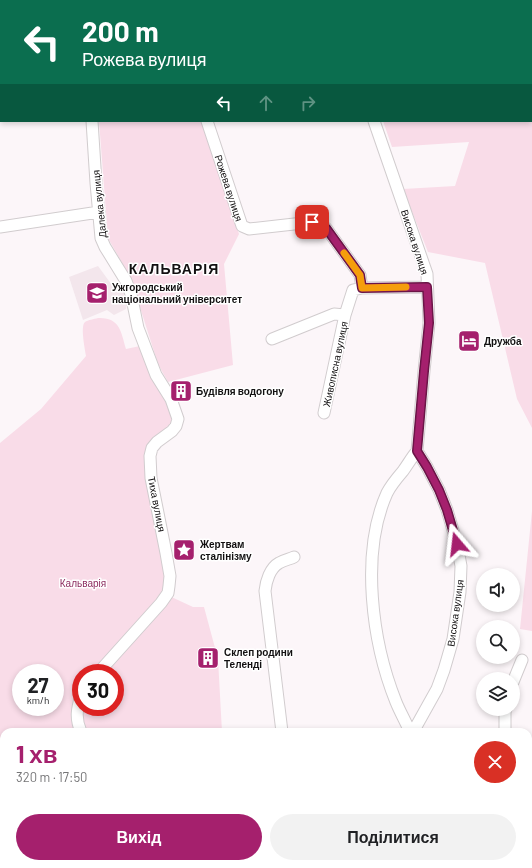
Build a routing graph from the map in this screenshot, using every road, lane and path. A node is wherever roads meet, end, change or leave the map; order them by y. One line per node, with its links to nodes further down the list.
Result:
1 (92, 122): 4 (street, Далека вулиця)
2 (207, 122): 7 (street, Рожева вулиця)
3 (374, 122): 6 (street, Висока вулиця)
4 (99, 212): 5 (street); 9 (street, Далека вулиця)
5 (0, 227)
6 (427, 287): 7 (street); 12 (street, Висока вулиця)
7 (362, 288): 8 (street, Живописна вулиця)
8 (345, 315): 10 (street, Живописна вулиця); 11 (street, Живописна вулиця)
9 (138, 328): 15 (street, Тиха вулиця)
10 (272, 339)
11 (324, 413)
12 (417, 451): 21 (street); 22 (street, Висока вулиця)
13 (294, 557): 20 (street)
14 (522, 660): 16 (street)
15 (106, 664)
16 (517, 672)
17 (77, 716): 19 (street)
18 (505, 716): 23 (street)
19 (79, 728)
20 (282, 728)
21 (409, 728)
22 (414, 728)
23 (505, 728)

